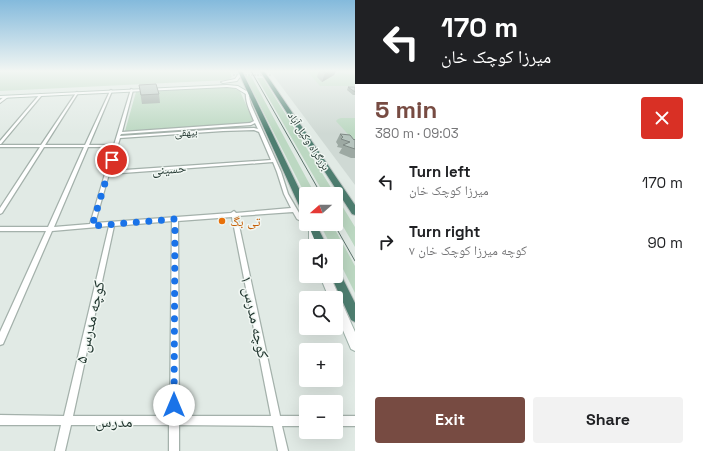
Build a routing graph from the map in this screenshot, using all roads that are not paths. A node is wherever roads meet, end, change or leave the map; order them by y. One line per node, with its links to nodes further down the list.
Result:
1 (74, 92): 9 (main road)
2 (93, 92): 6 (main road)
3 (111, 92): 20 (street)
4 (131, 92): 17 (street)
5 (276, 92): 27 (highway, بزرگراه وکیل آباد)
6 (77, 93): 8 (main road); 19 (street)
7 (249, 93): 12 (street); 24 (highway)
8 (41, 95): 10 (main road); 18 (street)
9 (0, 96): 10 (main road)
10 (6, 97): 11 (street)
11 (0, 102)
12 (256, 121): 13 (street); 16 (street)
13 (251, 124): 14 (street); 15 (street)
14 (254, 129): 15 (street, بیهقی); 16 (street, بیهقی)
15 (179, 131): 17 (street, بیهقی)
16 (261, 131): 22 (street)
17 (119, 135): 21 (street)
18 (0, 145): 19 (street)
19 (43, 146): 20 (street); 26 (street)
20 (87, 146): 21 (street); 34 (street)
21 (116, 146): 23 (street)
22 (274, 161): 23 (street, حسینی); 25 (street)
23 (108, 173): 32 (street)
24 (299, 197)
25 (295, 210): 28 (street); 29 (street)
26 (0, 212)
27 (355, 212)
28 (234, 214): 30 (street); 43 (street, کوچه مدرس ۱)
29 (299, 218)
30 (175, 219): 31 (street); 42 (street)
31 (112, 224): 32 (street); 41 (street, کوچه مدرس ۵)
32 (92, 226): 34 (street)
33 (0, 229): 34 (street)
34 (50, 229): 38 (street)
35 (339, 283): 36 (highway)
36 (355, 316)
37 (343, 318): 39 (main road)
38 (0, 341)
39 (355, 345)
40 (0, 420): 41 (street, مدرس)
41 (68, 420): 42 (street, مدرس); 47 (street, کوچه مدرس ۵)
42 (174, 421): 43 (street, مدرس); 48 (street)
43 (277, 421): 44 (street, مدرس); 49 (street, کوچه مدرس ۱)
44 (299, 421)
45 (343, 421): 46 (street)
46 (355, 422)
47 (60, 451)
48 (174, 451)
49 (283, 451)

